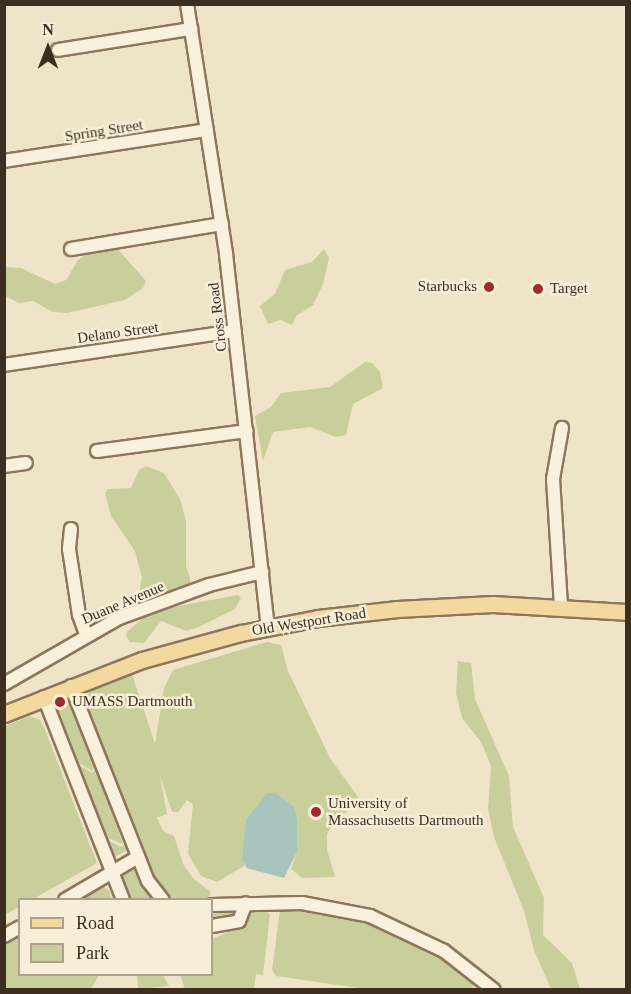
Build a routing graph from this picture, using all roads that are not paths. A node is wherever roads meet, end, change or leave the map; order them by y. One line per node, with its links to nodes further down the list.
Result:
1 (187, 4): 2 (street, Cross Road)
2 (191, 29): 3 (street); 4 (street, Cross Road)
3 (58, 50)
4 (207, 130): 5 (street, Spring Street); 6 (street, Cross Road)
5 (4, 161)
6 (222, 224): 7 (street); 8 (street, Cross Road)
7 (71, 249)
8 (235, 331): 9 (street, Delano Street); 11 (street, Cross Road)
9 (4, 365)
10 (562, 428): 17 (street)
11 (247, 431): 12 (street); 16 (street, Cross Road)
12 (97, 451)
13 (26, 463): 14 (street)
14 (4, 466)
15 (71, 529): 20 (street)
16 (262, 572): 19 (street, Cross Road); 20 (street, Duane Avenue)
17 (561, 606): 18 (main road, Old Westport Road); 19 (main road, Old Westport Road)
18 (627, 612)
19 (268, 627): 22 (main road, Old Westport Road)
20 (86, 634): 21 (street, Duane Avenue)
21 (4, 684)
22 (71, 686): 23 (main road, Old Westport Road); 25 (street)
23 (44, 698): 24 (main road, Old Westport Road); 26 (street)
24 (4, 714)
25 (138, 857): 26 (street); 29 (street)
26 (112, 870): 27 (street); 28 (street)
27 (121, 896)
28 (68, 898)
29 (161, 898)
30 (246, 903): 31 (street); 32 (street); 33 (street); 36 (street)
31 (213, 904)
32 (213, 910)
33 (213, 926)
34 (18, 928): 35 (street)
35 (4, 936)
36 (494, 990)

